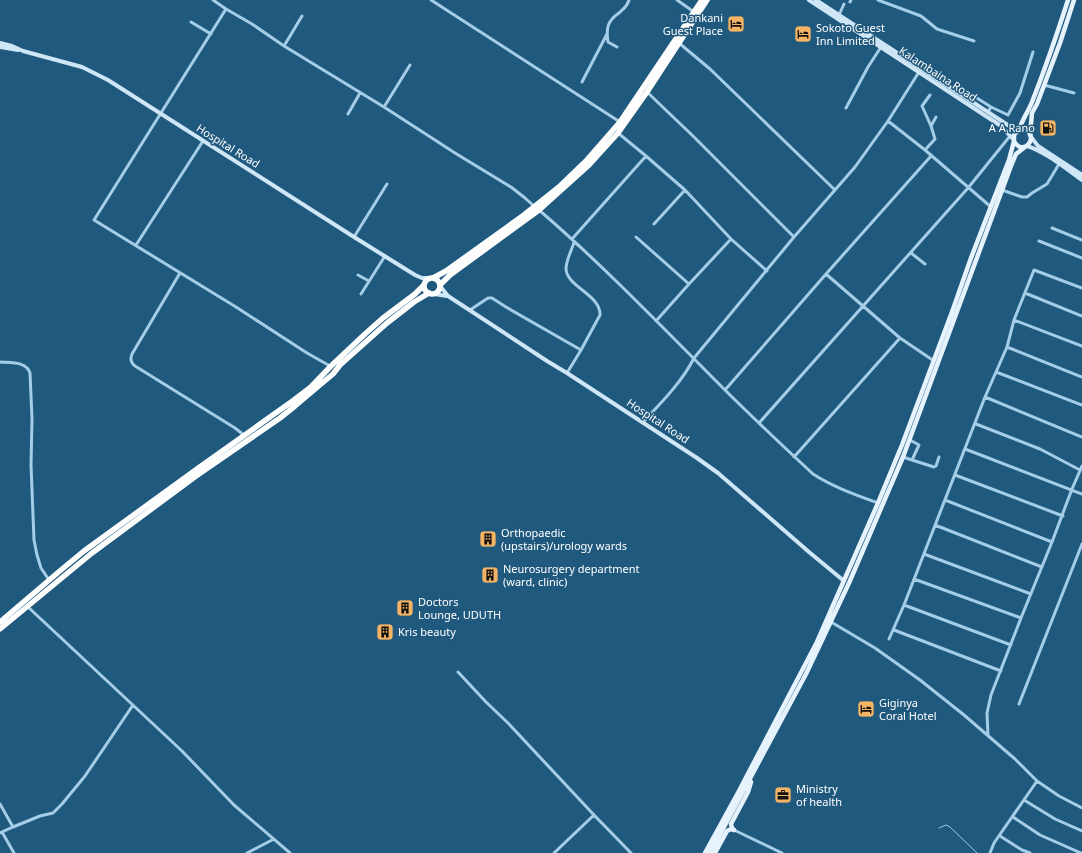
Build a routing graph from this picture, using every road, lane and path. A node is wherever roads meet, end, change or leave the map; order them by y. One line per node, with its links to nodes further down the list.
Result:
1 (213, 0): 13 (street)
2 (431, 0): 46 (street)
3 (629, 0): 19 (street)
4 (677, 0): 14 (street)
5 (702, 0): 14 (highway)
6 (707, 0): 22 (highway)
7 (809, 0): 26 (street, Kalambaina Road)
8 (816, 0): 15 (street)
9 (878, 0): 20 (street)
10 (1068, 0): 48 (main road)
11 (1074, 0): 32 (main road)
12 (844, 4): 15 (street)
13 (226, 9): 18 (street); 23 (street)
14 (694, 12): 46 (highway)
15 (839, 14): 41 (street)
16 (302, 16): 23 (street)
17 (191, 22): 18 (street)
18 (210, 34): 42 (street)
19 (607, 34): 25 (street); 31 (street)
20 (974, 41)
21 (0, 43): 27 (street)
22 (678, 43): 34 (highway); 63 (street)
23 (284, 46): 35 (street)
24 (0, 47): 27 (street)
25 (617, 47)
26 (881, 47): 30 (street, Kalambaina Road); 40 (street)
27 (22, 51): 42 (street, Hospital Road)
28 (1033, 52): 39 (street)
29 (410, 65): 38 (street)
30 (919, 72): 45 (street); 51 (street, Kalambaina Road)
31 (582, 82)
32 (1044, 85): 36 (street); 50 (main road)
33 (966, 91): 39 (street)
34 (647, 92): 49 (highway); 71 (street)
35 (360, 93): 38 (street); 43 (street)
36 (1074, 94)
37 (930, 95): 47 (street)
38 (384, 107): 66 (street)
39 (991, 107): 41 (street)
40 (846, 108)
41 (988, 112): 48 (street)
42 (160, 114): 52 (street, Hospital Road); 76 (street)
43 (348, 114)
44 (936, 117): 47 (street)
45 (888, 121): 54 (street); 63 (street)
46 (620, 122): 66 (highway)
47 (931, 126): 54 (street)
48 (1018, 131): 50 (main road); 51 (main road)
49 (618, 133): 55 (street); 66 (highway)
50 (1031, 136): 53 (main road); 58 (street)
51 (1013, 139): 53 (main road); 61 (street); 65 (main road)
52 (203, 141): 69 (street, Hospital Road); 76 (street)
53 (1026, 146): 57 (street); 64 (main road)
54 (925, 150): 56 (street)
55 (646, 156): 62 (street); 74 (street)
56 (931, 156): 61 (street); 83 (street)
57 (1059, 164): 59 (street); 64 (street)
58 (1082, 174)
59 (1082, 180)
60 (387, 184): 69 (street)
61 (968, 188): 65 (street); 77 (street)
62 (685, 190): 67 (street); 72 (street)
63 (835, 190): 71 (street)
64 (1002, 190): 120 (main road)
65 (991, 207): 106 (main road)
66 (537, 208): 74 (street); 86 (highway); 90 (highway)
67 (654, 224)
68 (1052, 228): 73 (street)
69 (354, 237): 78 (street, Hospital Road)
70 (636, 237): 88 (street)
71 (794, 237): 81 (street)
72 (731, 239): 81 (street); 88 (street)
73 (1082, 240)
74 (573, 241): 100 (street); 104 (street)
75 (1039, 241): 79 (street)
76 (136, 245): 82 (street)
77 (911, 253): 80 (street); 96 (street)
78 (385, 256): 85 (street, Hospital Road); 87 (street)
79 (1082, 258)
80 (924, 264)
81 (767, 270): 105 (street)
82 (180, 273): 108 (street); 118 (street)
83 (826, 274): 96 (street); 112 (street)
84 (358, 275): 87 (street)
85 (415, 275): 86 (street); 89 (street)
86 (431, 278): 89 (highway); 90 (highway)
87 (369, 282): 93 (street)
88 (689, 284): 100 (street)
89 (424, 285): 94 (highway); 108 (highway)
90 (440, 286): 94 (highway); 95 (street)
91 (1082, 288): 92 (street)
92 (1025, 293): 98 (street); 99 (street)
93 (361, 294)
94 (431, 294): 95 (street); 144 (highway)
95 (448, 296): 97 (street, Hospital Road)
96 (864, 306): 101 (street); 116 (street)
97 (470, 310): 104 (street); 110 (street, Hospital Road)
98 (1082, 316)
99 (1014, 320): 102 (street); 103 (street)
100 (656, 321): 105 (street)
101 (900, 338): 106 (street); 122 (street)
102 (1082, 346)
103 (1006, 347): 109 (street); 111 (street)
104 (581, 350): 110 (street)
105 (694, 358): 112 (street); 115 (street)
106 (934, 361): 132 (main road)
107 (0, 362): 140 (street)
108 (331, 366): 118 (highway)
109 (996, 372): 113 (street); 114 (street)
110 (567, 373): 115 (street, Hospital Road)
111 (1082, 377)
112 (725, 390): 116 (street)
113 (985, 397): 117 (street); 119 (street)
114 (1082, 405)
115 (643, 422): 141 (street, Hospital Road)
116 (759, 423): 122 (street)
117 (976, 424): 121 (street); 127 (street)
118 (245, 436): 140 (highway)
119 (1082, 437)
120 (910, 440): 123 (main road); 125 (street)
121 (965, 449): 128 (street); 129 (street)
122 (794, 457): 132 (street)
123 (903, 457): 125 (street); 147 (main road)
124 (939, 457): 125 (street)
125 (912, 460)
126 (1082, 466): 127 (street)
127 (1080, 470): 129 (street)
128 (955, 475): 131 (street); 133 (street)
129 (1072, 489): 130 (street); 133 (street)
130 (1082, 494)
131 (945, 500): 134 (street); 135 (street)
132 (878, 503): 141 (main road)
133 (1063, 516): 135 (street)
134 (935, 525): 137 (street); 138 (street)
135 (1052, 542): 138 (street)
136 (1082, 544): 155 (street)
137 (924, 554): 139 (street); 142 (street)
138 (1042, 567): 142 (street)
139 (914, 579): 143 (street); 145 (street)
140 (49, 580): 146 (highway)
141 (844, 581): 175 (main road)
142 (1030, 594): 145 (street)
143 (904, 604): 149 (street); 151 (street)
144 (28, 606): 148 (highway); 154 (street)
145 (1021, 618): 151 (street)
146 (0, 622)
147 (831, 622): 156 (street); 157 (main road)
148 (0, 629)
149 (894, 630): 150 (street); 152 (street)
150 (889, 639)
151 (1011, 645): 152 (street)
152 (1001, 671): 156 (street)
153 (458, 672): 162 (street)
154 (133, 704): 164 (street); 169 (street)
155 (1019, 704)
156 (988, 735): 158 (street)
157 (755, 770): 165 (main road); 176 (main road)
158 (1037, 781): 159 (street); 161 (street)
159 (1024, 800): 163 (street); 166 (street)
160 (0, 804): 164 (street)
161 (1082, 808)
162 (594, 815): 173 (street); 174 (street)
163 (1013, 817): 168 (street); 181 (street)
164 (13, 827): 167 (street)
165 (734, 830): 177 (main road); 178 (street)
166 (1082, 831)
167 (1, 833): 170 (street)
168 (1000, 836): 179 (street); 180 (street)
169 (274, 839): 171 (street); 172 (street)
170 (14, 853)
171 (247, 853)
172 (290, 853)
173 (554, 853)
174 (631, 853)
175 (705, 853)
176 (710, 853)
177 (715, 853)
178 (782, 853)
179 (990, 853)
180 (1030, 853)
181 (1081, 853)

